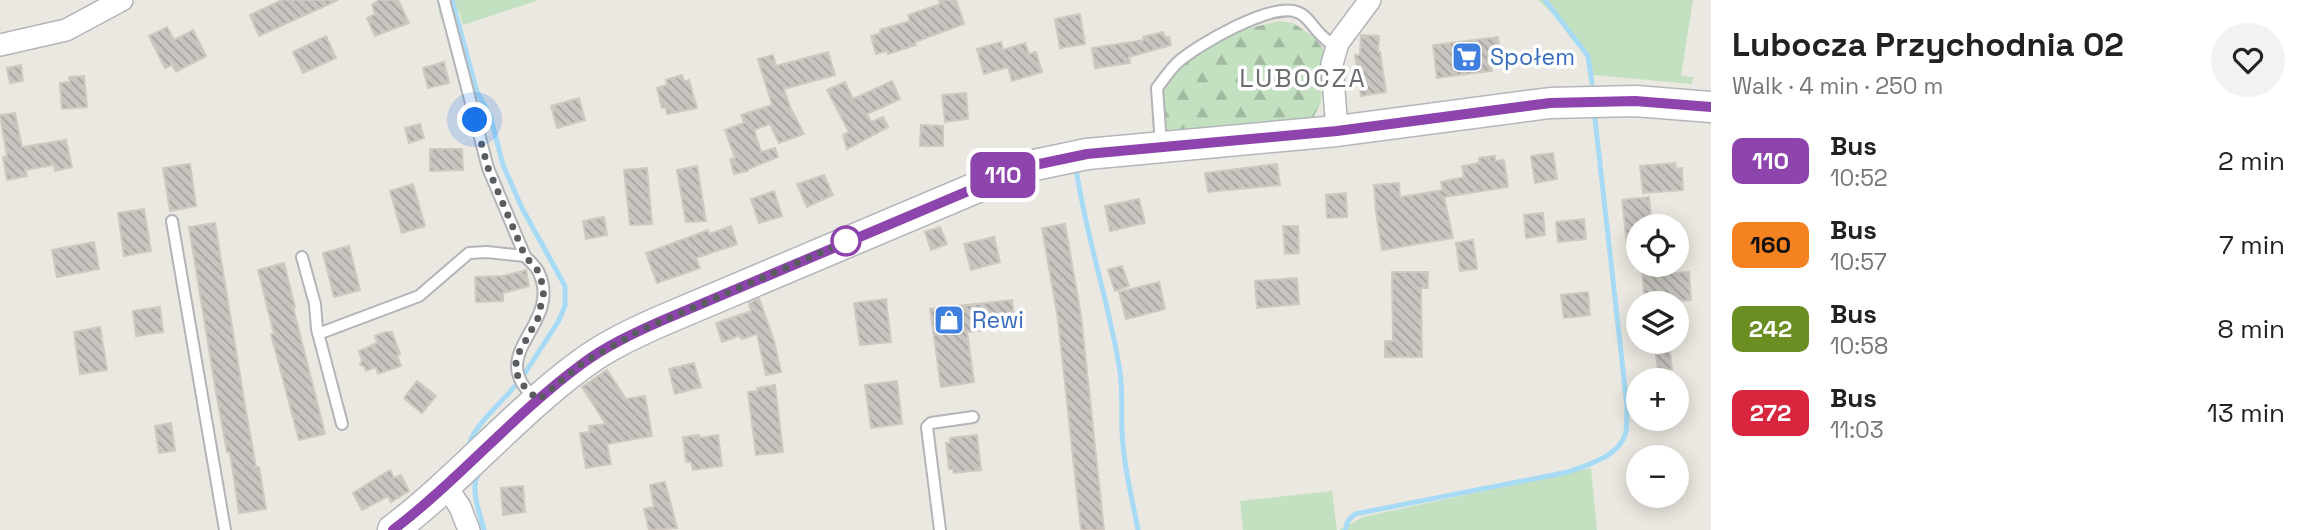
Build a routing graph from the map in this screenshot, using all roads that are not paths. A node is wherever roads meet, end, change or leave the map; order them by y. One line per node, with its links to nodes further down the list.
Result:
1 (122, 0): 4 (street)
2 (444, 0): 10 (lane)
3 (1370, 0): 5 (street)
4 (0, 45)
5 (1336, 48): 7 (street); 8 (lane)
6 (1711, 107): 7 (street)
7 (1337, 131): 8 (street)
8 (1161, 147): 13 (street)
9 (172, 221): 17 (lane)
10 (525, 256): 12 (lane); 13 (lane)
11 (302, 257): 12 (lane)
12 (318, 334): 15 (lane)
13 (538, 400): 16 (street)
14 (973, 417): 20 (lane)
15 (342, 424)
16 (446, 486): 18 (street); 19 (street)
17 (225, 530)
18 (393, 530)
19 (469, 530)
20 (940, 530)

